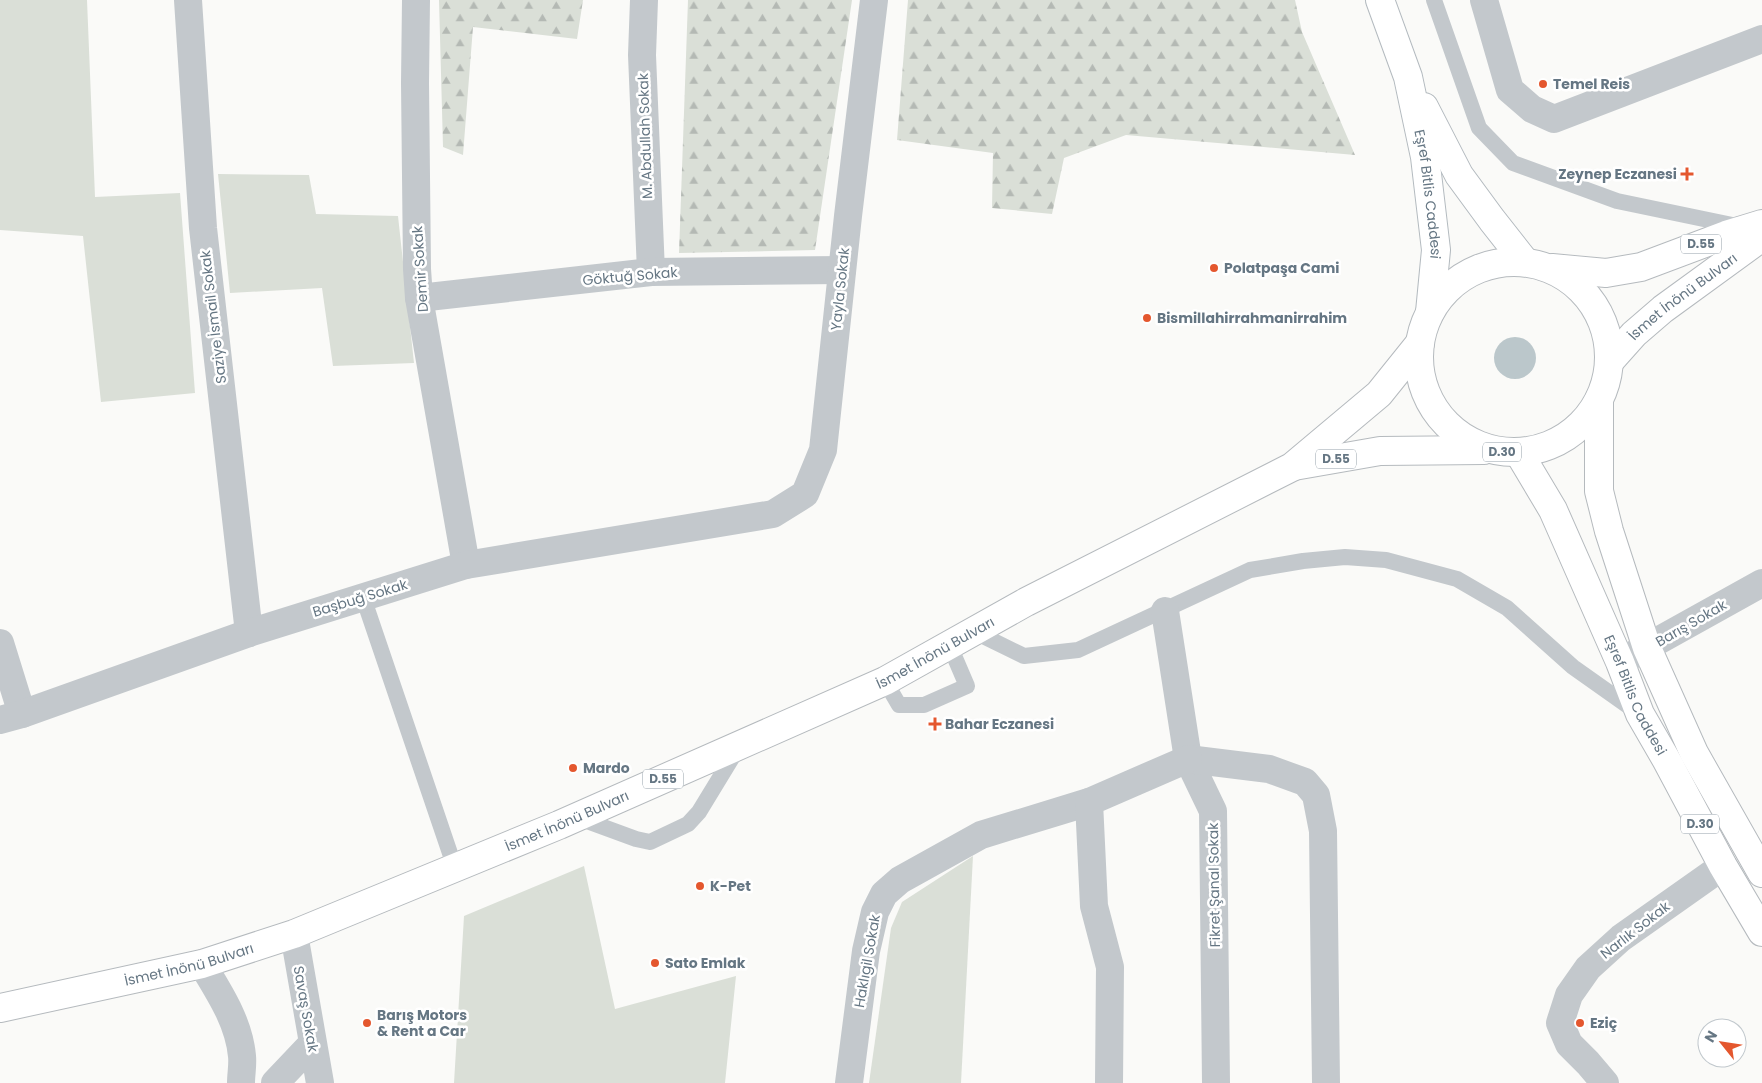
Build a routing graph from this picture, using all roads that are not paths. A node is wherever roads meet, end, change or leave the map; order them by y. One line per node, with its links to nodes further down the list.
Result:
1 (188, 0): 28 (street, Saziye İsmail Sokak)
2 (416, 0): 14 (street, Demir Sokak)
3 (644, 0): 13 (street, M. Abdullah Sokak)
4 (874, 0): 12 (street, Yayla Sokak)
5 (1380, 0): 9 (main road, Eşref Bitlis Caddesi)
6 (1434, 0): 10 (lane)
7 (1484, 0): 8 (street)
8 (1762, 39)
9 (1408, 77): 11 (main road, Eşref Bitlis Caddesi); 15 (main road, Eşref Bitlis Caddesi)
10 (1757, 230): 11 (main road, İsmet İnönü Bulvarı / D.55); 17 (main road, İsmet İnönü Bulvarı / D.55)
11 (1537, 265): 15 (main road, D.30); 17 (main road, D.30)
12 (842, 270): 13 (street, Göktuğ Sokak); 22 (street, Yayla Sokak)
13 (650, 272): 14 (street, Göktuğ Sokak)
14 (419, 298): 23 (street, Demir Sokak)
15 (1430, 312): 16 (main road, D.30)
16 (1420, 343): 19 (main road, D.30); 21 (main road, İsmet İnönü Bulvarı / D.55)
17 (1609, 362): 18 (main road, D.30)
18 (1599, 400): 20 (main road, D.30); 31 (main road, Eşref Bitlis Caddesi / D.30)
19 (1488, 450): 20 (main road, D.30); 21 (main road, İsmet İnönü Bulvarı / D.55)
20 (1518, 453): 32 (main road, Eşref Bitlis Caddesi / D.30)
21 (1292, 467): 27 (main road, İsmet İnönü Bulvarı / D.55)
22 (730, 520): 23 (street, Başbuğ Sokak)
23 (466, 564): 25 (street, Başbuğ Sokak)
24 (1762, 583): 31 (street, Barış Sokak)
25 (363, 597): 28 (street, Başbuğ Sokak); 41 (lane)
26 (1165, 611): 27 (lane); 34 (lane); 37 (street, Fikret Şanal Sokak)
27 (973, 631): 30 (main road, İsmet İnönü Bulvarı / D.55)
28 (249, 633): 35 (street, Başbuğ Sokak)
29 (0, 643): 35 (street)
30 (949, 644): 33 (main road, İsmet İnönü Bulvarı / D.55); 33 (lane)
31 (1648, 648): 32 (street, Barış Sokak); 42 (main road, Eşref Bitlis Caddesi / D.30)
32 (1620, 662): 34 (main road, Eşref Bitlis Caddesi / D.30)
33 (885, 681): 36 (main road, İsmet İnönü Bulvarı / D.55)
34 (1640, 714): 40 (main road, Eşref Bitlis Caddesi / D.30)
35 (11, 717)
36 (739, 747): 39 (main road, İsmet İnönü Bulvarı / D.55); 39 (lane)
37 (1188, 759): 38 (street, Haklıgil Sokak); 53 (street, Fikret Şanal Sokak); 54 (street)
38 (1089, 802): 51 (street, Haklıgil Sokak); 52 (street)
39 (576, 817): 41 (main road, İsmet İnönü Bulvarı / D.55)
40 (1723, 866): 43 (main road, Eşref Bitlis Caddesi / D.30); 55 (street, Narlık Sokak)
41 (454, 868): 44 (main road, İsmet İnönü Bulvarı / D.55)
42 (1762, 873)
43 (1762, 932)
44 (294, 934): 45 (main road, İsmet İnönü Bulvarı / D.55); 47 (street, Savaş Sokak)
45 (202, 964): 46 (main road, İsmet İnönü Bulvarı / D.55); 48 (street)
46 (0, 1008)
47 (312, 1044): 49 (street); 50 (street, Savaş Sokak)
48 (241, 1083)
49 (275, 1083)
50 (320, 1083)
51 (849, 1083)
52 (1109, 1083)
53 (1216, 1083)
54 (1326, 1083)
55 (1604, 1083)

